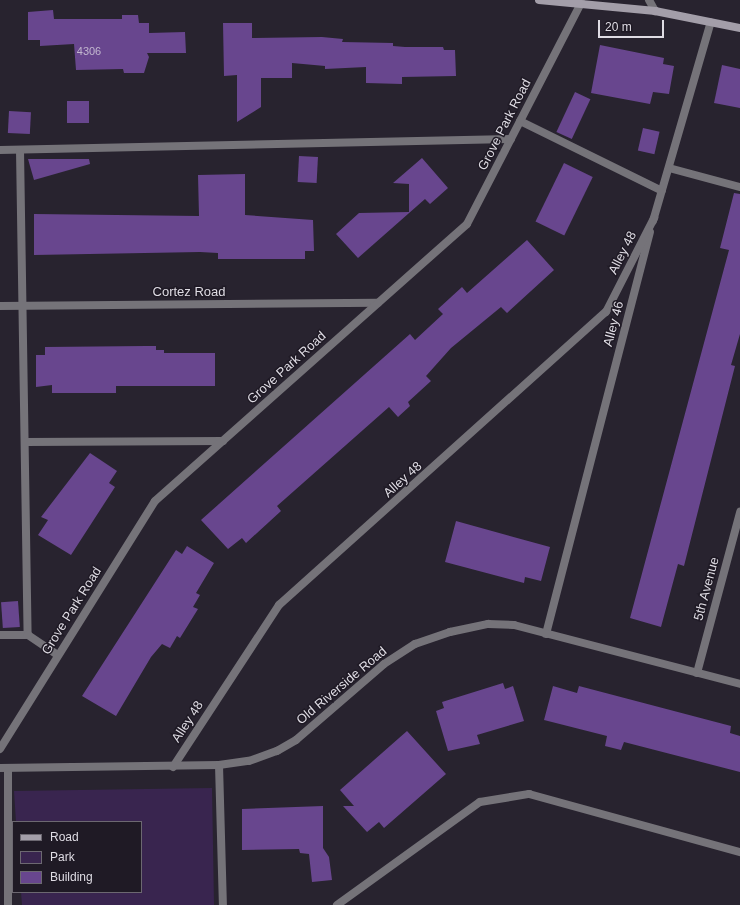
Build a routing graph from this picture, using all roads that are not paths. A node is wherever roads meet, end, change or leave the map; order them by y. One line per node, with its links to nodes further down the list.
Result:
1 (539, 0): 3 (main road)
2 (649, 0): 4 (street)
3 (581, 3): 4 (main road); 7 (street, Grove Park Road)
4 (655, 11): 5 (main road)
5 (711, 22): 6 (main road); 11 (street, Alley 46)
6 (740, 28)
7 (520, 121): 8 (street, Grove Park Road); 13 (street)
8 (511, 139): 10 (street); 15 (street, Grove Park Road)
9 (0, 150): 10 (street)
10 (20, 150): 17 (street)
11 (669, 168): 12 (street); 13 (street, Alley 46)
12 (740, 187)
13 (662, 191): 14 (street, Alley 46)
14 (654, 218): 21 (street, Alley 46); 29 (street, Alley 48)
15 (378, 303): 17 (street, Cortez Road); 18 (street, Grove Park Road)
16 (0, 306): 17 (street, Cortez Road)
17 (22, 306): 19 (street)
18 (224, 441): 19 (street); 24 (street, Grove Park Road)
19 (25, 442): 23 (street)
20 (740, 512): 25 (street, 5th Avenue)
21 (546, 634): 25 (street, Old Riverside Road); 28 (street, Old Riverside Road)
22 (0, 635): 23 (street)
23 (28, 635): 24 (street)
24 (58, 655): 27 (street, Grove Park Road)
25 (697, 673): 26 (street, Old Riverside Road)
26 (740, 684)
27 (0, 749)
28 (219, 765): 29 (street, Old Riverside Road); 33 (street)
29 (173, 767): 30 (street, Old Riverside Road)
30 (4, 768): 32 (street)
31 (740, 852): 34 (street)
32 (8, 905)
33 (223, 905)
34 (337, 905)

